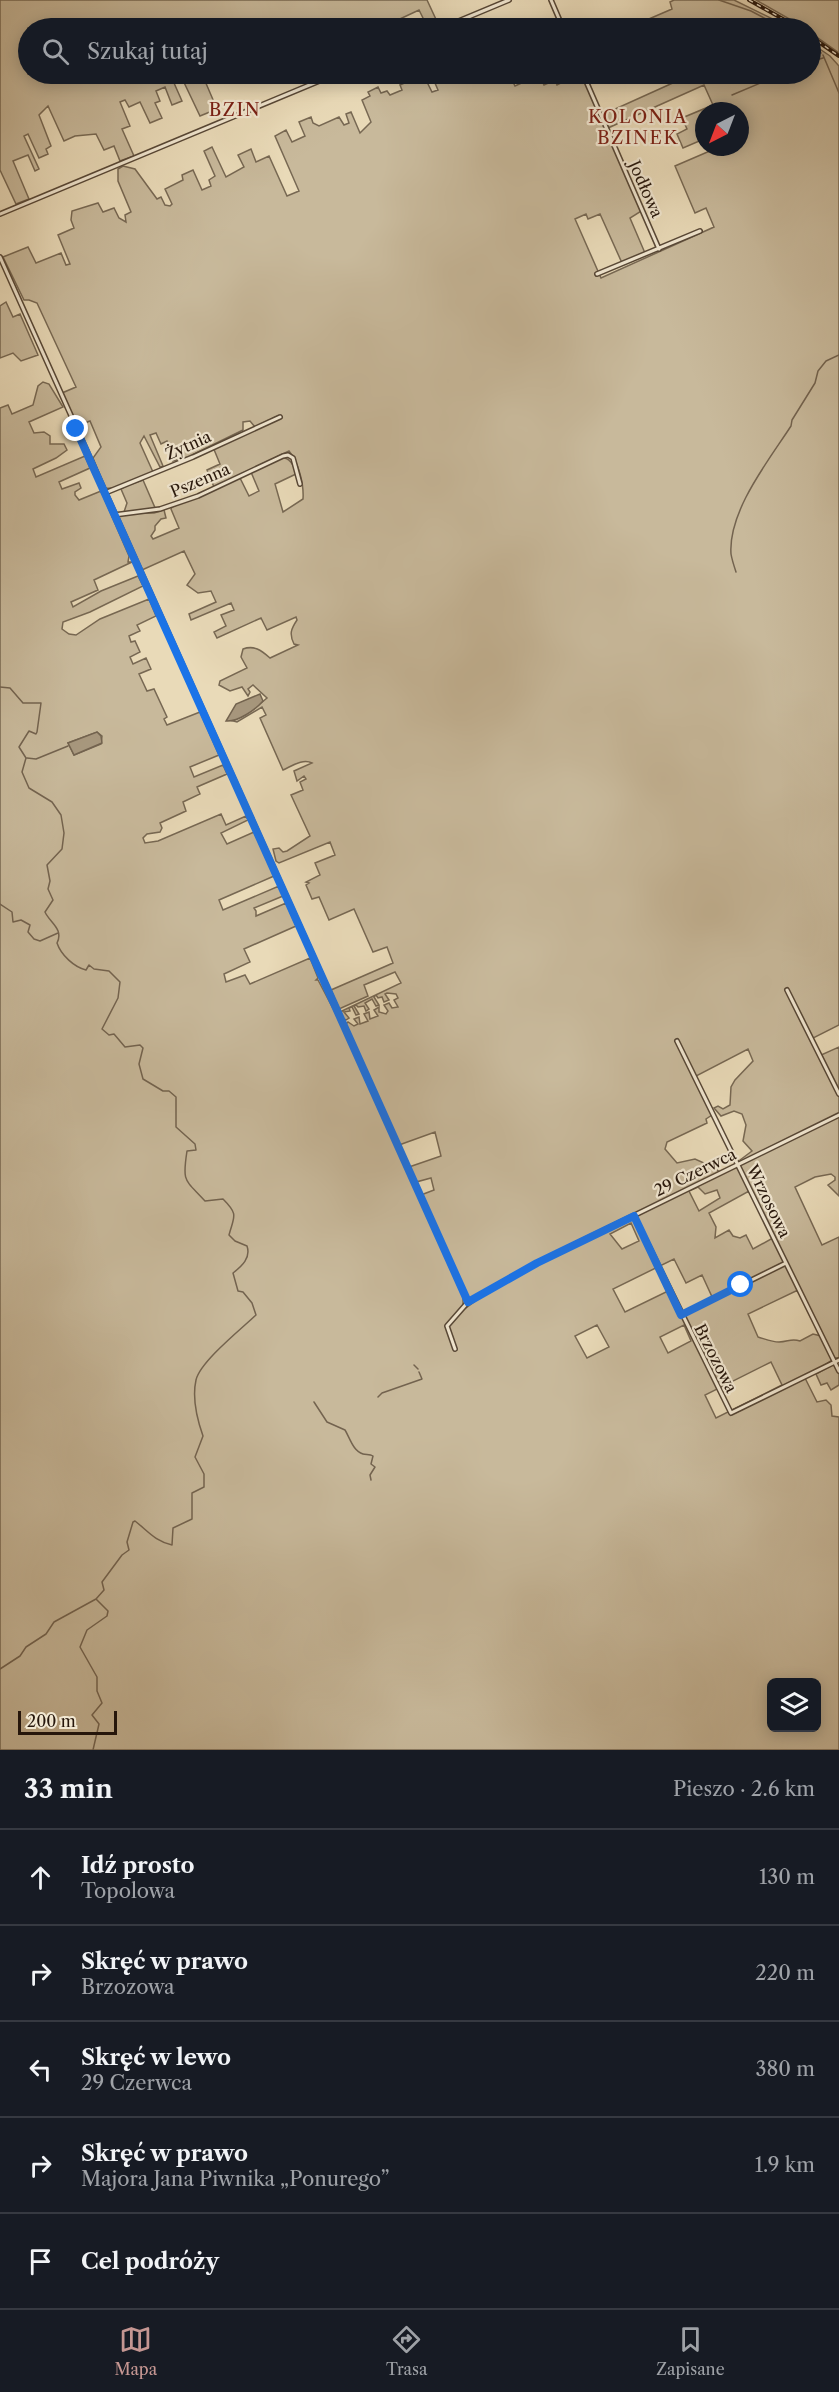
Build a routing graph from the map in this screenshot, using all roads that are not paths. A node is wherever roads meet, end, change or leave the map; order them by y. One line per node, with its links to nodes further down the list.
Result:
1 (509, 0): 3 (street)
2 (550, 0): 4 (street)
3 (466, 18)
4 (558, 18)
5 (312, 84): 7 (street)
6 (587, 84): 9 (street, Jodłowa)
7 (0, 214)
8 (700, 231): 9 (street)
9 (659, 249): 11 (street)
10 (0, 258): 14 (street)
11 (597, 274)
12 (280, 417): 14 (street, Żytnia)
13 (300, 484): 15 (street, Pszenna)
14 (105, 493): 15 (street)
15 (114, 515): 23 (street)
16 (787, 990): 18 (street)
17 (677, 1041): 20 (street, Wrzosowa)
18 (839, 1094)
19 (839, 1115): 20 (street, 29 Czerwca)
20 (738, 1165): 21 (street, 29 Czerwca); 22 (street, Wrzosowa)
21 (634, 1216): 23 (street, 29 Czerwca); 24 (street, Brzozowa)
22 (786, 1263): 24 (street); 26 (street, Wrzosowa)
23 (468, 1302): 25 (street, 29 Czerwca)
24 (681, 1315): 26 (street, Brzozowa)
25 (455, 1349)
26 (837, 1361): 27 (street, Wrzosowa)
27 (839, 1371)

